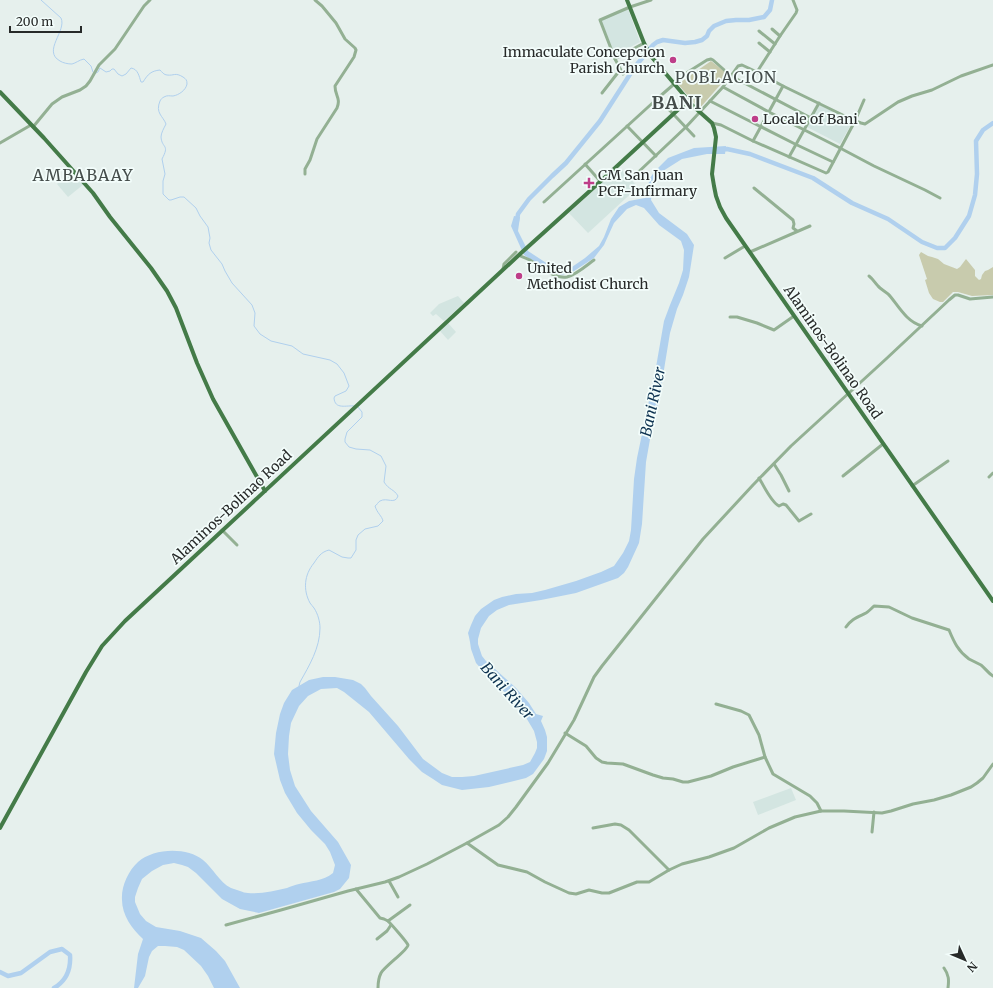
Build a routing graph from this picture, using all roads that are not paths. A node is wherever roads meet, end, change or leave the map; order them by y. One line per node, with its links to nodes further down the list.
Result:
1 (150, 0): 39 (street)
2 (315, 0): 54 (street)
3 (627, 0): 6 (main road)
4 (651, 0): 6 (street)
5 (793, 0): 9 (street)
6 (630, 7): 11 (main road); 14 (street)
7 (772, 29): 9 (street)
8 (759, 31): 12 (street)
9 (780, 36): 12 (street)
10 (760, 43): 13 (street)
11 (645, 44): 14 (street); 20 (main road)
12 (775, 44): 13 (street)
13 (770, 52): 17 (street)
14 (615, 58): 16 (street)
15 (993, 65): 37 (street)
16 (620, 70): 18 (street); 24 (street)
17 (757, 72): 19 (street); 21 (street)
18 (623, 74)
19 (731, 76): 20 (street); 22 (street); 27 (street)
20 (674, 84): 25 (main road); 26 (street)
21 (783, 86): 27 (street); 30 (street)
22 (723, 87): 29 (street); 34 (street)
23 (0, 92): 39 (main road)
24 (602, 93)
25 (686, 97): 31 (main road); 32 (main road)
26 (658, 98): 35 (street); 40 (street)
27 (776, 100): 34 (street); 36 (street)
28 (864, 100): 37 (street)
29 (710, 101): 33 (street); 42 (street)
30 (819, 103): 36 (street); 37 (street)
31 (682, 106): 32 (main road); 35 (main road, Alaminos-Bolinao Road)
32 (693, 106): 33 (main road)
33 (699, 112): 38 (main road); 41 (street)
34 (769, 112): 42 (street); 43 (street)
35 (674, 114): 41 (street); 46 (main road, Alaminos-Bolinao Road)
36 (810, 118): 43 (street)
37 (855, 121): 49 (street)
38 (712, 123): 45 (street); 62 (main road, Alaminos-Bolinao Road)
39 (32, 126): 47 (street); 81 (main road)
40 (627, 126): 46 (street); 53 (street)
41 (686, 127): 44 (street); 50 (street)
42 (761, 127): 45 (street); 48 (street)
43 (803, 130): 48 (street); 49 (street)
44 (694, 136)
45 (753, 141): 51 (street)
46 (642, 142): 50 (street); 56 (main road, Alaminos-Bolinao Road)
47 (0, 143)
48 (795, 144): 51 (street); 52 (street)
49 (840, 148): 52 (street); 58 (street)
50 (656, 156): 55 (street)
51 (789, 157): 52 (street)
52 (833, 162)
53 (585, 164): 56 (street); 59 (street)
54 (305, 174)
55 (631, 178)
56 (600, 181): 64 (main road, Alaminos-Bolinao Road)
57 (754, 188): 61 (street)
58 (940, 198)
59 (544, 202)
60 (810, 226): 61 (street)
61 (797, 231): 63 (street)
62 (745, 246): 63 (main road, Alaminos-Bolinao Road); 65 (street)
63 (750, 252): 69 (main road, Alaminos-Bolinao Road)
64 (518, 254): 66 (street); 81 (main road, Alaminos-Bolinao Road)
65 (725, 258)
66 (594, 260)
67 (869, 276): 71 (street)
68 (993, 297): 71 (street)
69 (794, 316): 70 (street); 72 (main road, Alaminos-Bolinao Road)
70 (730, 317)
71 (922, 326): 72 (street)
72 (848, 394): 73 (main road, Alaminos-Bolinao Road); 75 (street)
73 (883, 444): 77 (street); 80 (main road, Alaminos-Bolinao Road)
74 (948, 461): 80 (street)
75 (774, 464): 78 (street); 82 (street)
76 (993, 473): 79 (street)
77 (843, 476)
78 (760, 478): 83 (street); 90 (street)
79 (989, 478)
80 (912, 486): 86 (main road, Alaminos-Bolinao Road)
81 (265, 491): 84 (main road, Alaminos-Bolinao Road)
82 (789, 491)
83 (811, 514)
84 (222, 530): 85 (street); 95 (main road, Alaminos-Bolinao Road)
85 (237, 545)
86 (993, 601)
87 (846, 627): 88 (street)
88 (993, 676)
89 (716, 704): 91 (street)
90 (565, 733): 91 (street); 98 (street)
91 (765, 757): 93 (street)
92 (993, 764): 94 (street)
93 (821, 811): 94 (street); 99 (street)
94 (874, 812): 97 (street)
95 (0, 828)
96 (593, 828): 99 (street)
97 (872, 832)
98 (467, 843): 99 (street); 100 (street)
99 (669, 870)
100 (389, 881): 101 (street); 102 (street)
101 (356, 888): 104 (street); 105 (street)
102 (398, 897)
103 (410, 905): 104 (street)
104 (388, 921): 106 (street)
105 (226, 925)
106 (391, 925): 107 (street); 109 (street)
107 (377, 939)
108 (944, 968): 110 (street)
109 (378, 988)
110 (948, 988)

